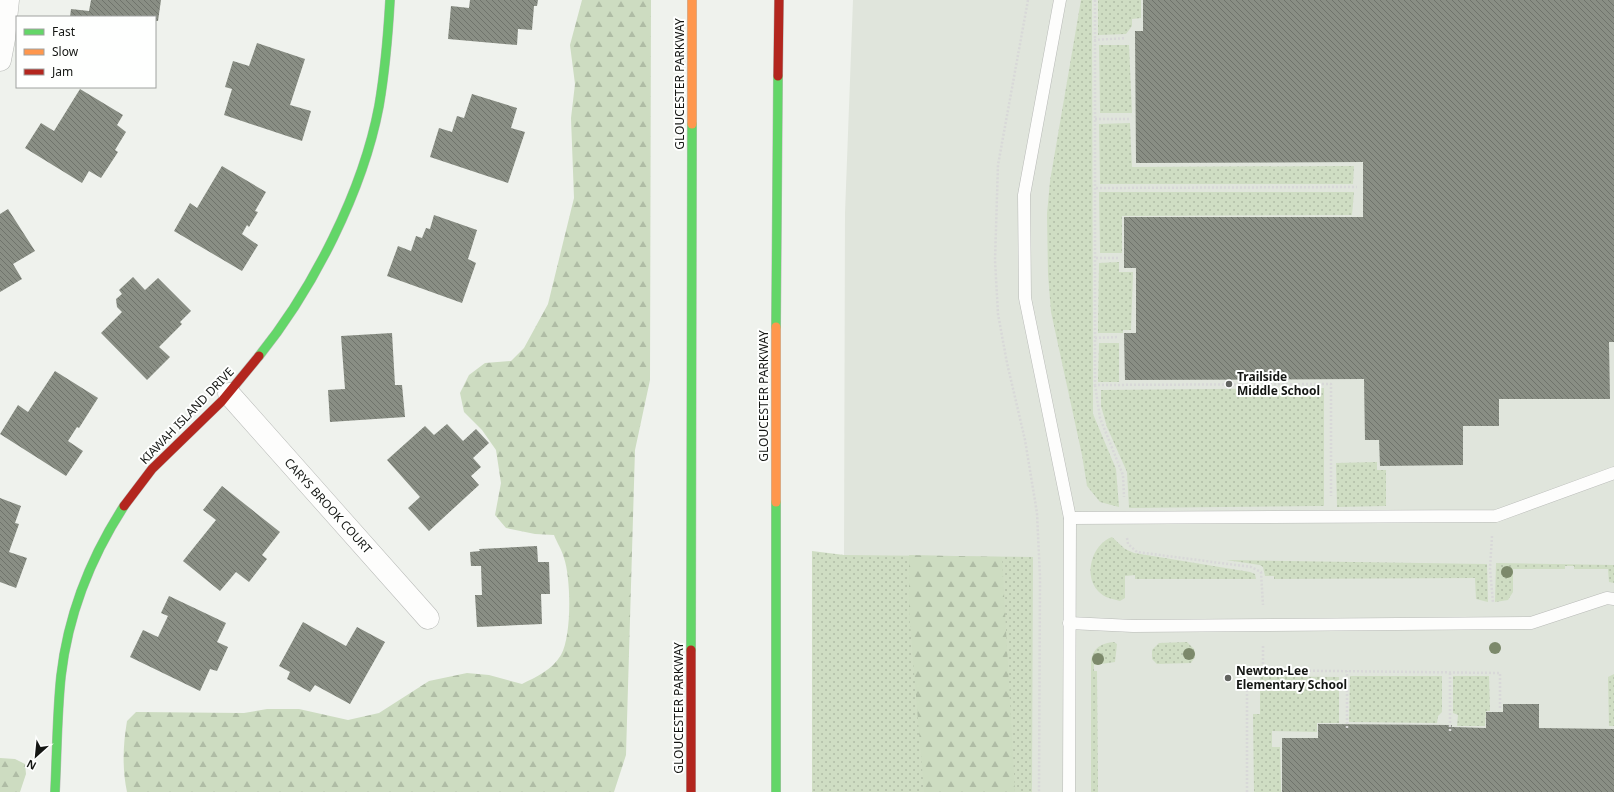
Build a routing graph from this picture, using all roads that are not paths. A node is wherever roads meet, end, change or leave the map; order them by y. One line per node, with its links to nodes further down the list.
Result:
1 (8, 0): 6 (street)
2 (390, 0): 7 (main road, KIAWAH ISLAND DRIVE)
3 (692, 0): 14 (main road, GLOUCESTER PARKWAY)
4 (779, 0): 15 (main road, GLOUCESTER PARKWAY)
5 (1060, 0): 9 (lane)
6 (0, 60)
7 (229, 394): 11 (street, CARYS BROOK COURT); 13 (main road, KIAWAH ISLAND DRIVE)
8 (1614, 472): 9 (lane)
9 (1070, 518): 12 (lane)
10 (1614, 599): 12 (lane)
11 (428, 618)
12 (1070, 624): 16 (lane)
13 (55, 792)
14 (691, 792)
15 (776, 792)
16 (1069, 792)

